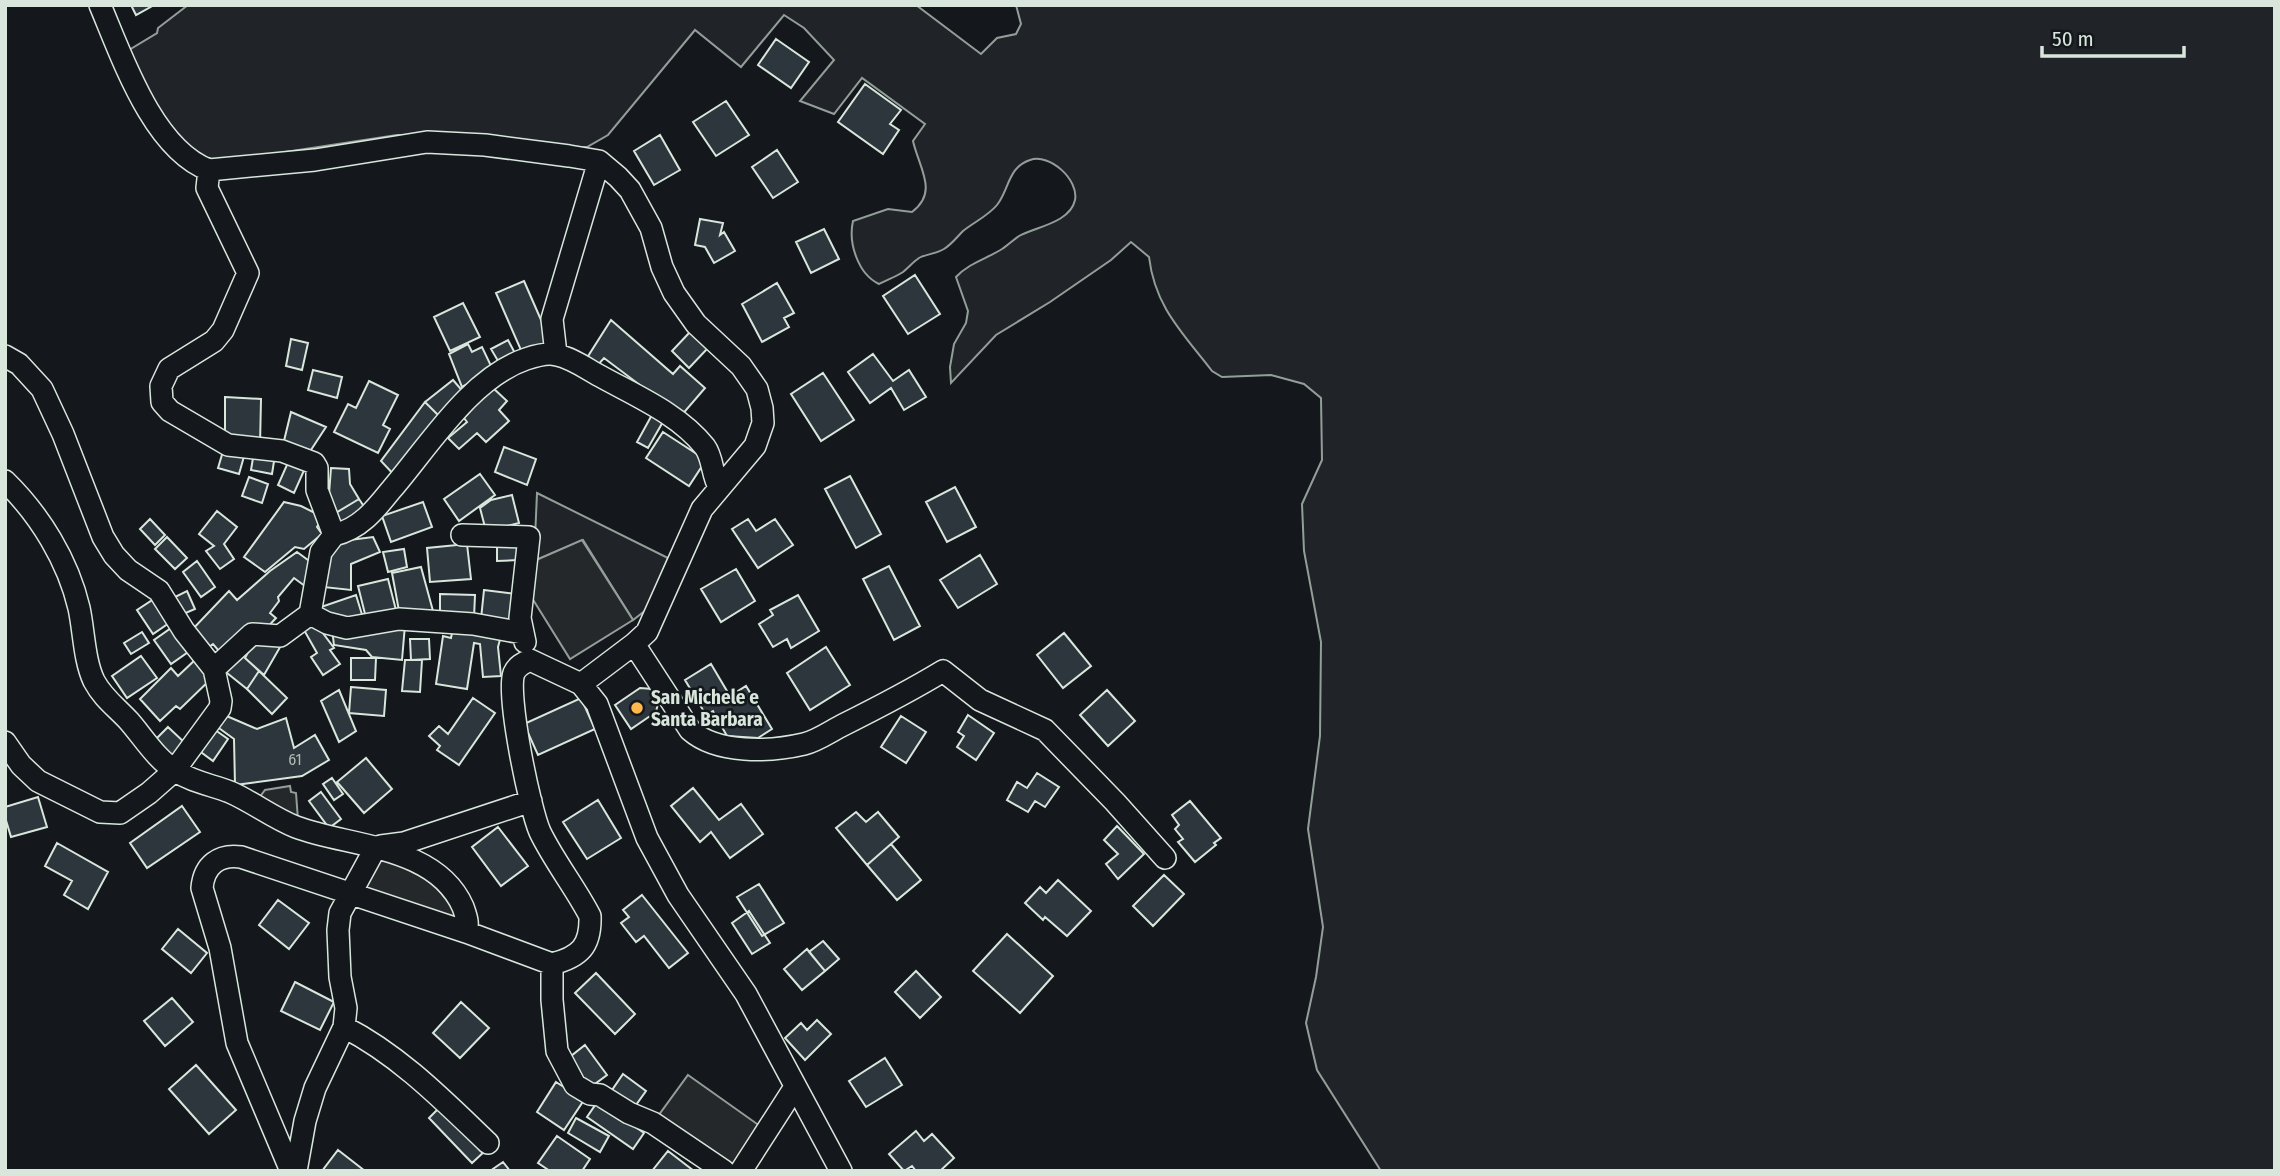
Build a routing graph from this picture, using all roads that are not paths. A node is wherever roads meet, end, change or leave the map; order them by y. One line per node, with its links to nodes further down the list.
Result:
1 (100, 5): 3 (street)
2 (599, 162): 3 (street); 4 (street); 7 (street)
3 (209, 170): 8 (street)
4 (556, 354): 7 (street); 8 (street)
5 (5, 356): 14 (street)
6 (5, 481): 17 (street)
7 (719, 487): 12 (street)
8 (334, 535): 10 (street)
9 (463, 535): 11 (street)
10 (310, 614): 11 (street); 14 (street)
11 (522, 632): 13 (street)
12 (634, 644): 15 (street); 20 (street)
13 (530, 660): 15 (street); 18 (street)
14 (214, 669): 17 (street)
15 (581, 684): 25 (street)
16 (5, 742): 17 (street)
17 (174, 771): 19 (street)
18 (531, 801): 19 (street); 23 (street)
19 (376, 847): 21 (street); 22 (street)
20 (1165, 858)
21 (351, 893): 22 (street); 24 (street); 27 (street)
22 (466, 932): 23 (street)
23 (552, 964): 28 (street)
24 (344, 1027): 26 (street); 27 (street)
25 (796, 1087): 29 (street); 30 (street)
26 (488, 1143)
27 (294, 1171)
28 (724, 1171)
29 (741, 1171)
30 (841, 1171)

